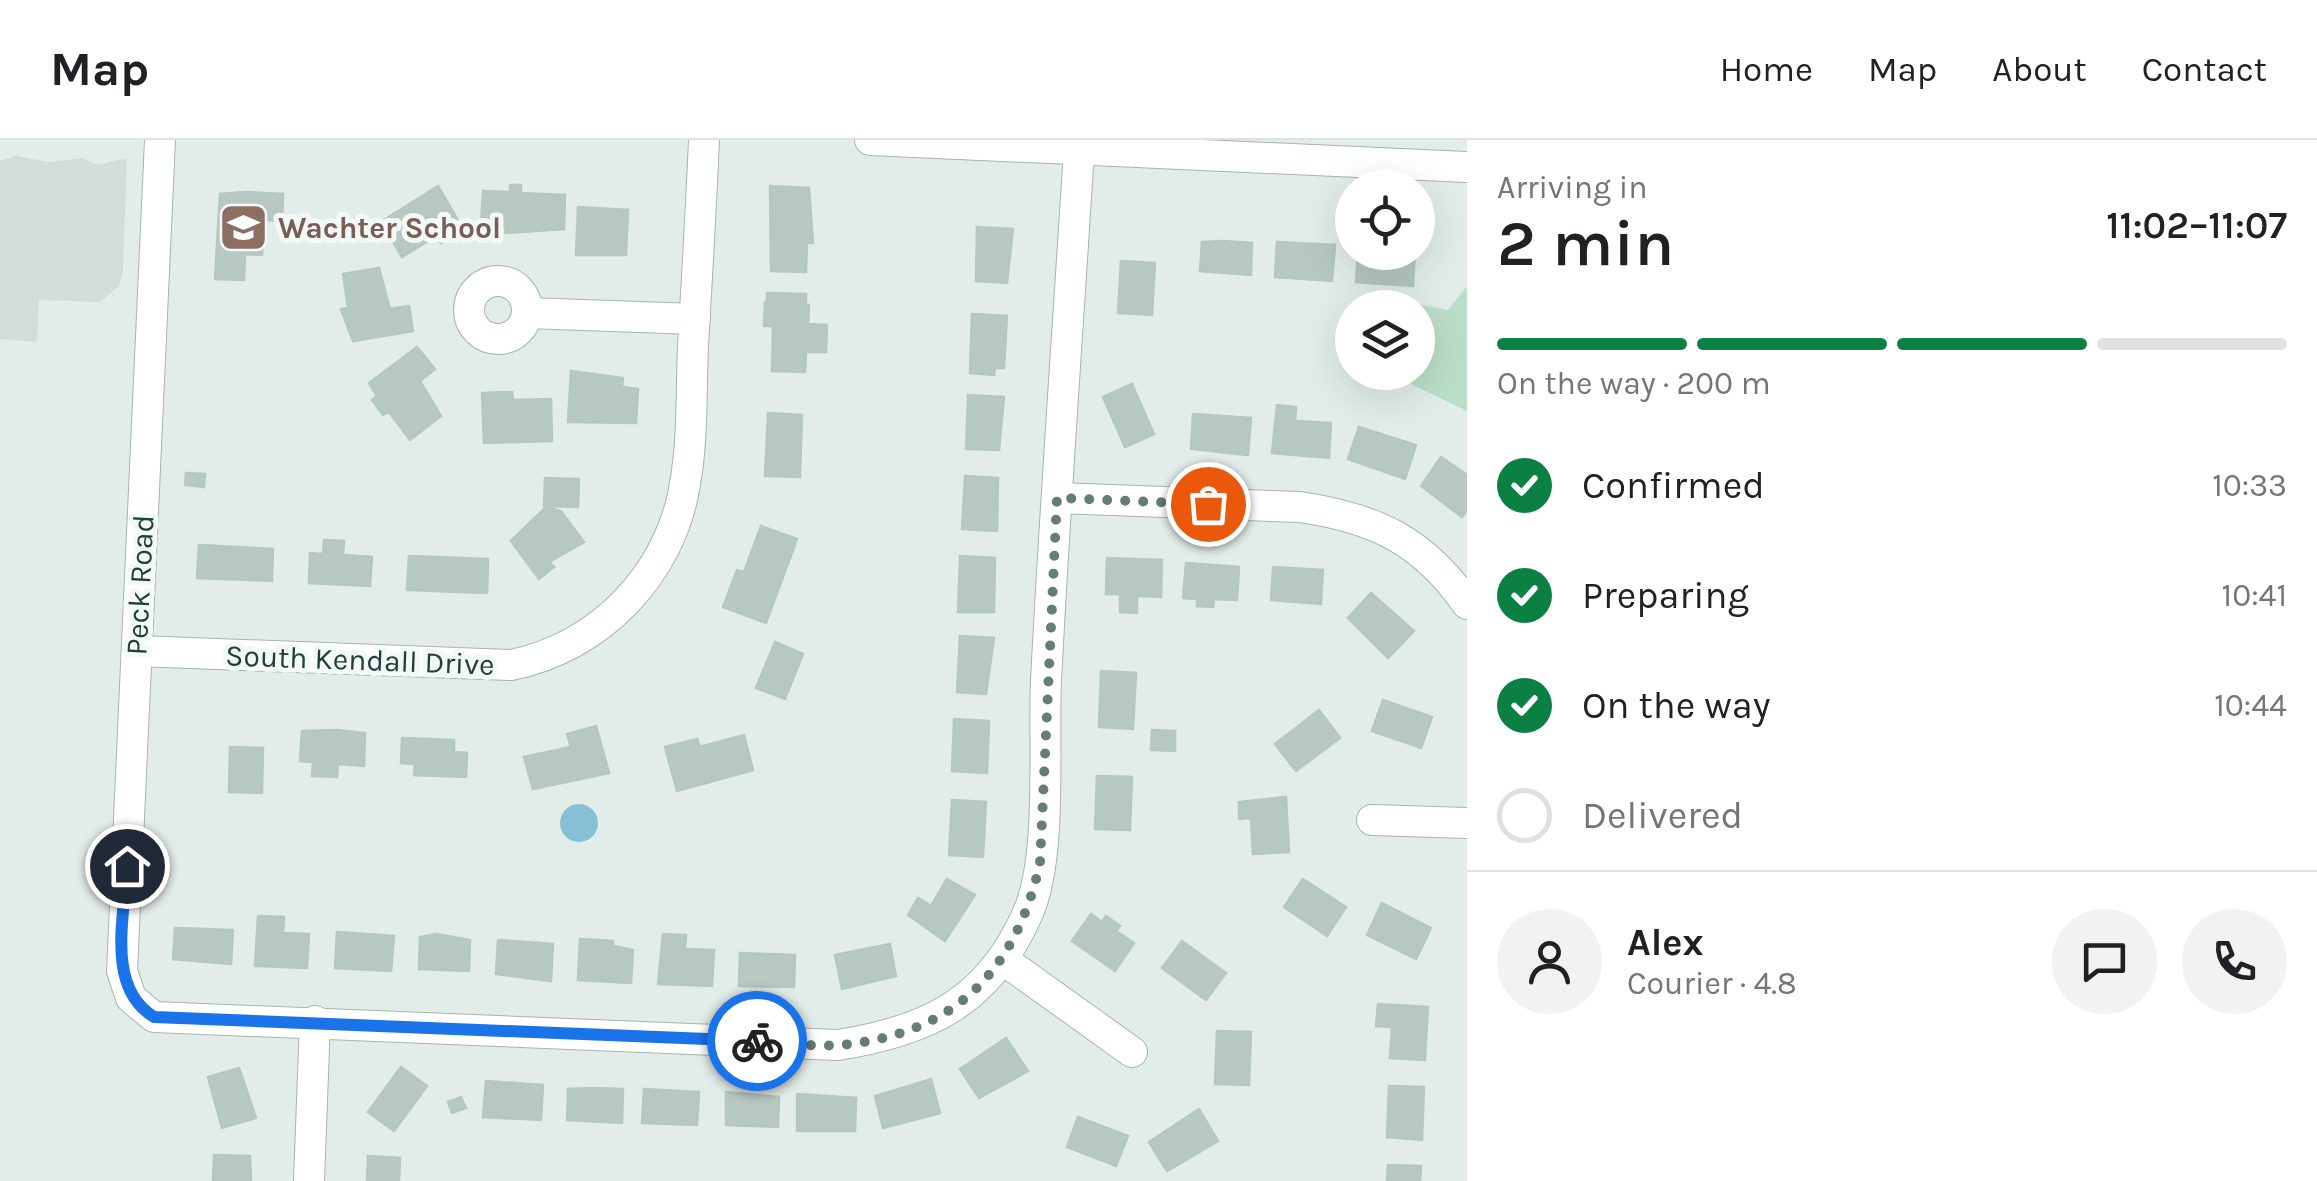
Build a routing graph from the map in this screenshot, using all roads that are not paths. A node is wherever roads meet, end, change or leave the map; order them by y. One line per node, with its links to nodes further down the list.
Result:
1 (160, 140): 10 (street, Peck Road)
2 (704, 140): 7 (street, South Kendall Drive)
3 (870, 140): 4 (street)
4 (1079, 150): 5 (street); 8 (street)
5 (1467, 167)
6 (527, 312): 7 (street)
7 (695, 319): 10 (street, South Kendall Drive)
8 (1057, 498): 9 (street); 13 (street)
9 (1467, 604)
10 (137, 651): 14 (street, Peck Road)
11 (1372, 820): 12 (street)
12 (1467, 824)
13 (1002, 959): 14 (street); 15 (street)
14 (315, 1021): 16 (street)
15 (1132, 1052)
16 (309, 1181)

